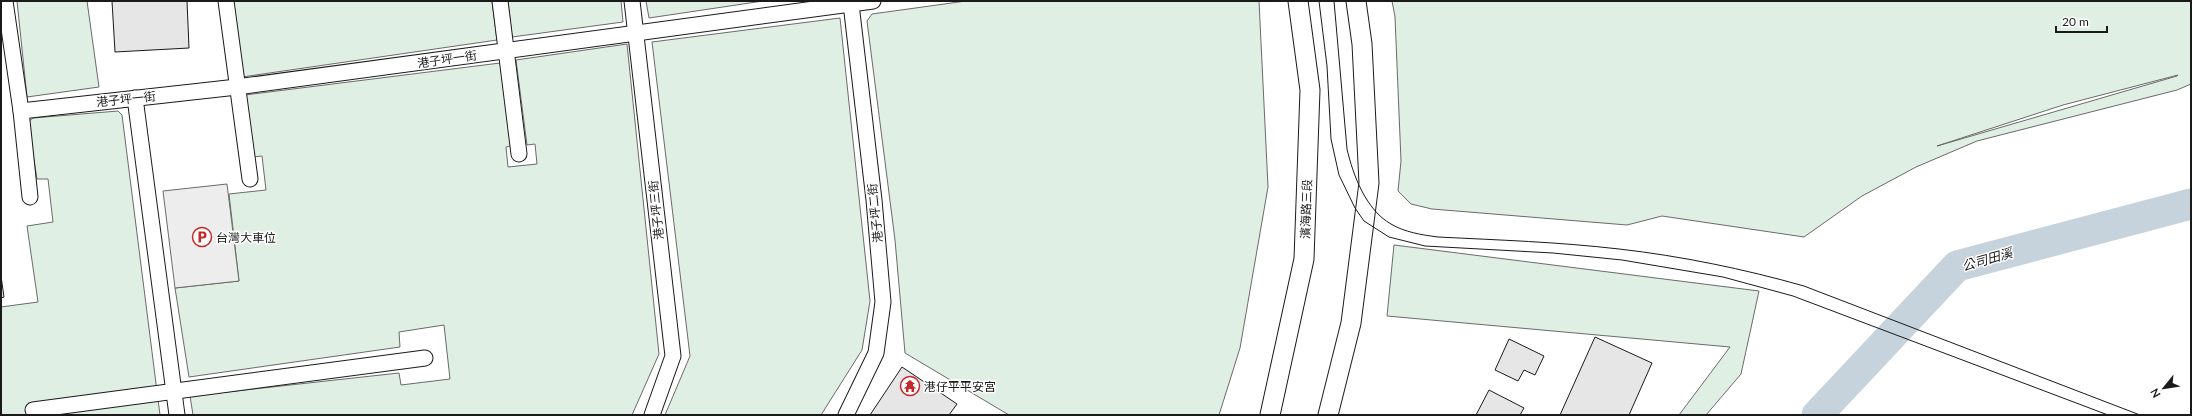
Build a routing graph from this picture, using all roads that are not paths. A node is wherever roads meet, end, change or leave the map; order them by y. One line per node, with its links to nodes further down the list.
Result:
1 (5, 1): 13 (street)
2 (226, 1): 11 (street)
3 (500, 1): 10 (street)
4 (632, 1): 9 (street, 港子坪三街)
5 (873, 1): 8 (street, 港子坪一街)
6 (1298, 1): 23 (street, 濱海路三段)
7 (1356, 1): 24 (street)
8 (851, 4): 9 (street, 港子坪一街); 22 (street, 港子坪二街)
9 (636, 32): 10 (street, 港子坪一街); 21 (street, 港子坪三街)
10 (507, 51): 11 (street, 港子坪一街); 14 (street)
11 (237, 87): 12 (street, 港子坪一街); 15 (street)
12 (136, 98): 13 (street, 港子坪一街); 18 (street)
13 (21, 110): 16 (street)
14 (519, 154)
15 (250, 179)
16 (30, 197)
17 (425, 358): 18 (street)
18 (174, 390): 19 (street); 20 (street)
19 (33, 410)
20 (177, 415)
21 (652, 415)
22 (846, 415)
23 (1270, 415)
24 (1328, 415)

